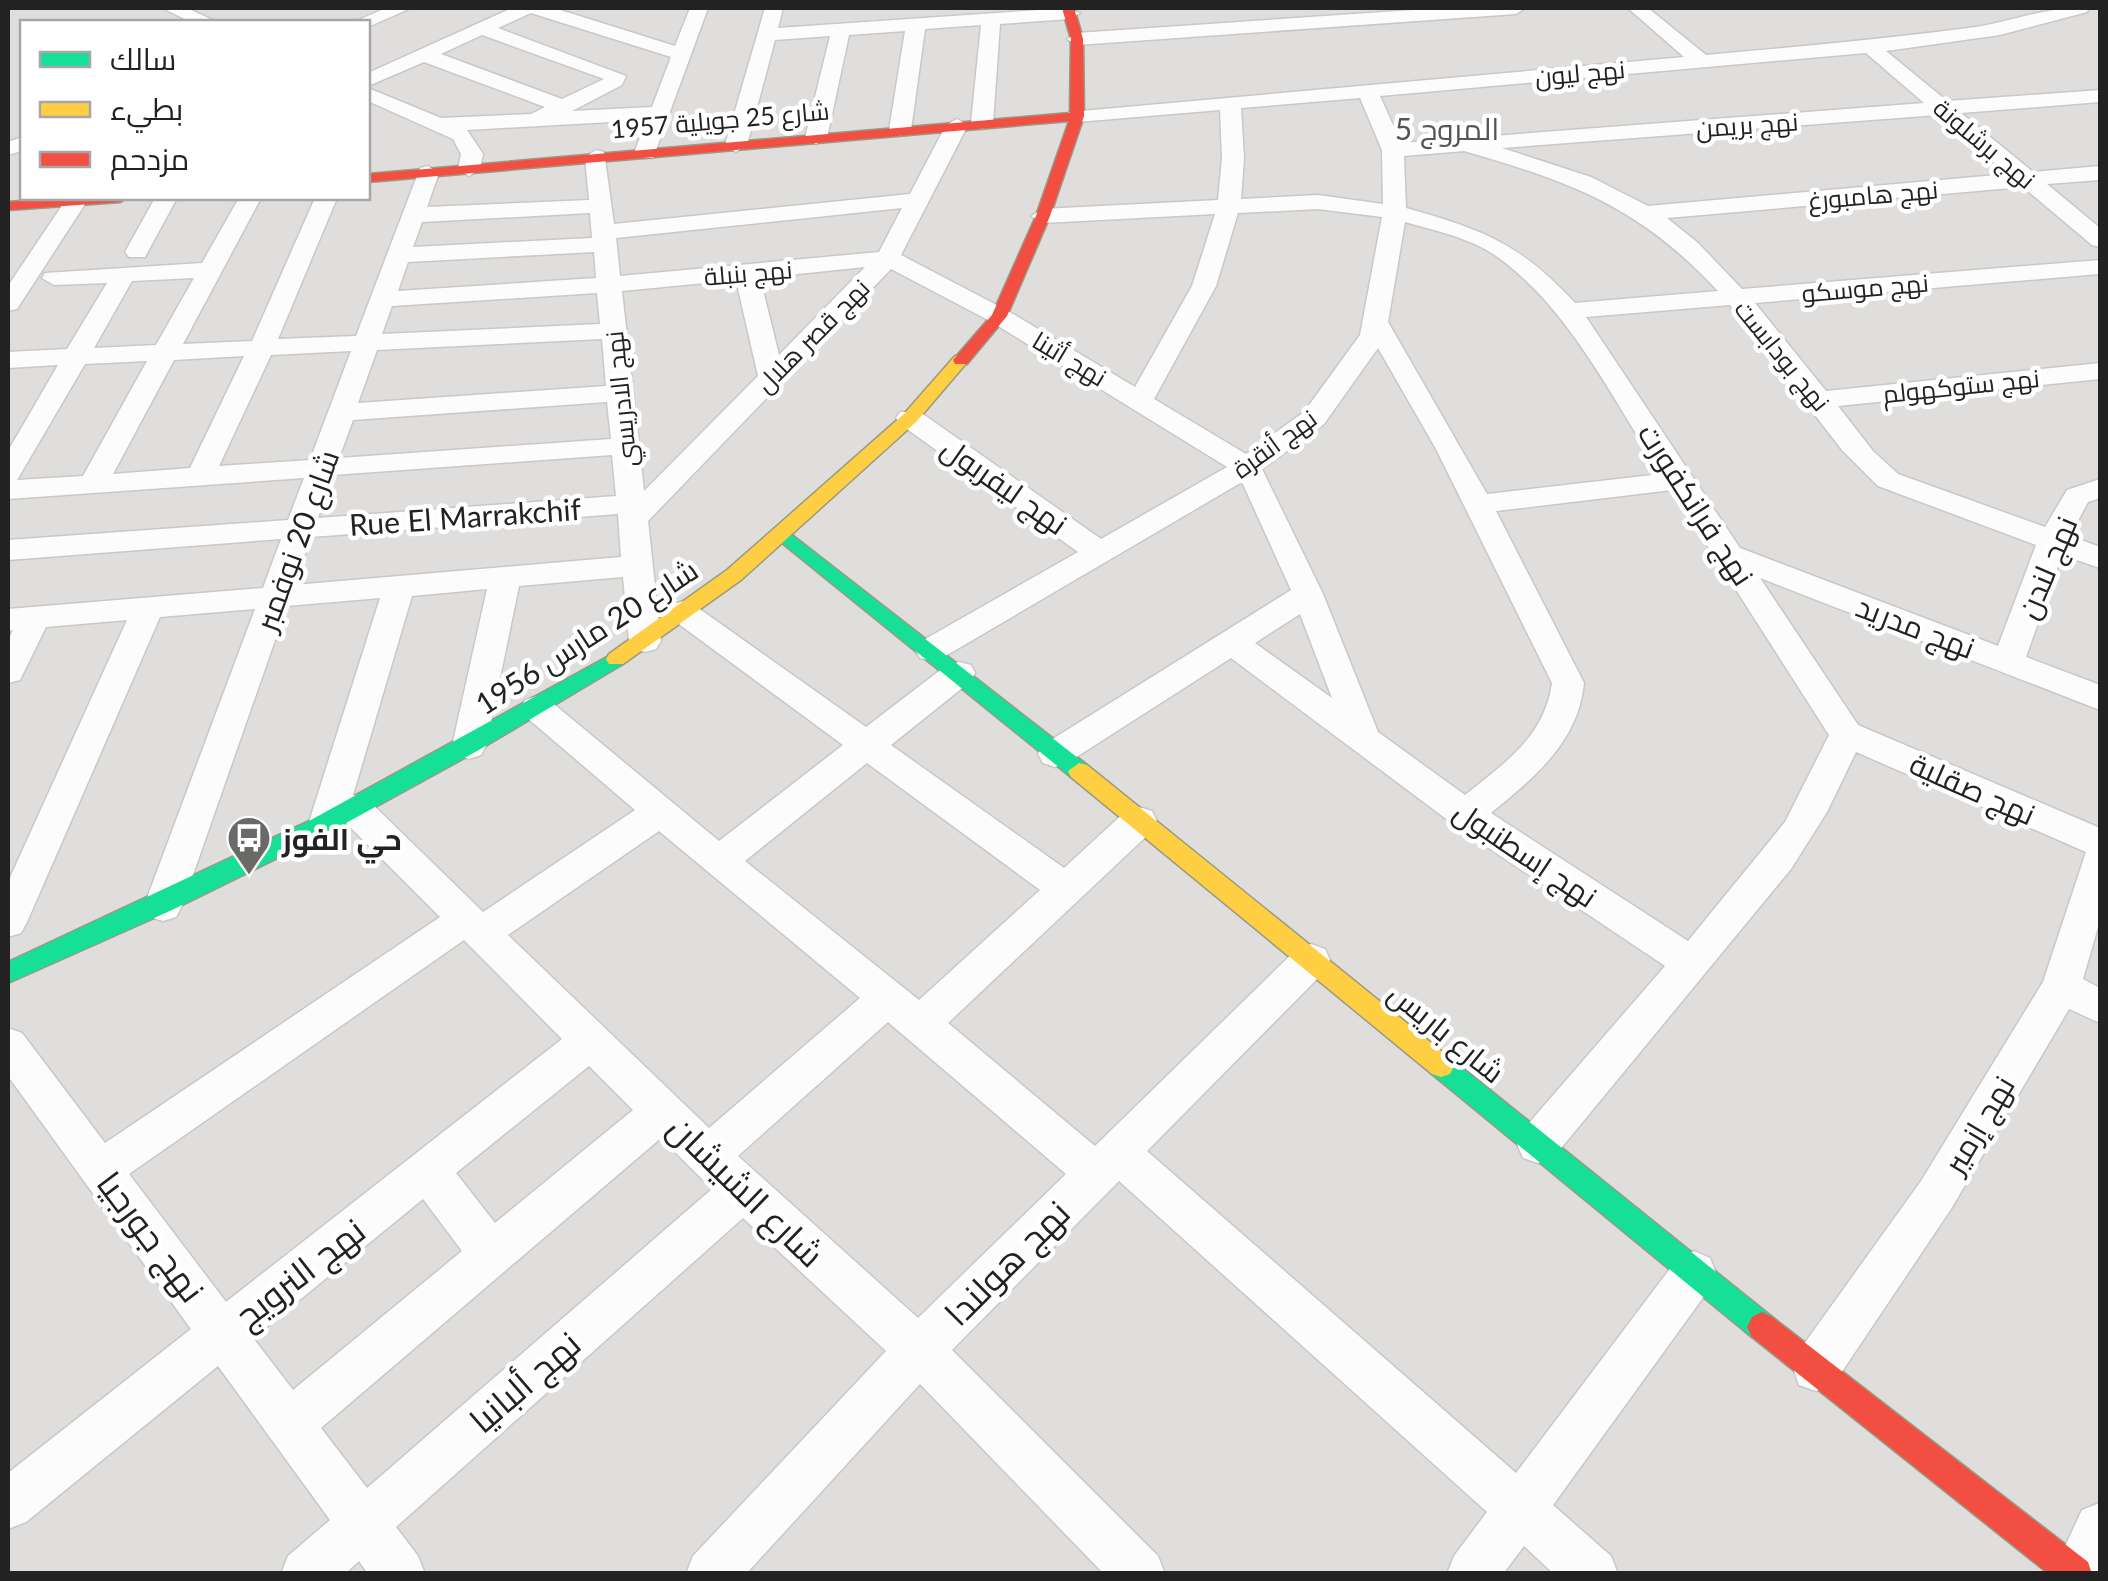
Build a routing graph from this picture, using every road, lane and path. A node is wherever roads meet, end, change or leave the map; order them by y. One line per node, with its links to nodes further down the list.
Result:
1 (402, 8): 11 (street)
2 (526, 8): 13 (street)
3 (536, 8): 18 (street)
4 (699, 8): 18 (street)
5 (774, 8): 15 (street)
6 (1516, 8): 16 (street)
7 (1637, 8): 20 (street)
8 (2080, 8): 17 (street, نهج ليون)
9 (1069, 10): 10 (street); 16 (street, شارع 20 مارس 1956)
10 (990, 19): 12 (street); 31 (street)
11 (369, 20)
12 (916, 24): 14 (street); 33 (street)
13 (482, 29): 19 (street); 26 (street)
14 (841, 29): 15 (street); 34 (street)
15 (768, 35): 35 (street)
16 (1077, 39): 29 (street, شارع 20 مارس 1956)
17 (1870, 47): 20 (street, نهج ليون); 27 (street, نهج برشلونة)
18 (680, 54): 28 (street)
19 (424, 55): 21 (street); 26 (street)
20 (1701, 61): 22 (street, نهج ليون)
21 (370, 79)
22 (1368, 91): 25 (street, نهج ليون); 36 (street, نهج أنقرة)
23 (370, 95): 32 (street)
24 (2100, 96): 27 (street, نهج بريمن)
25 (1229, 104): 29 (street, نهج ليون); 51 (street)
26 (565, 107): 30 (street)
27 (1945, 109): 37 (street, نهج بريمن); 44 (street, نهج برشلونة)
28 (658, 113): 30 (street); 38 (street)
29 (1077, 116): 31 (street, شارع 25 جويلية 1957); 56 (street, شارع 20 مارس 1956)
30 (540, 118): 32 (street)
31 (970, 124): 33 (street, شارع 25 جويلية 1957); 49 (street, نهج قصر هلال)
32 (439, 125): 40 (street)
33 (900, 130): 34 (street, شارع 25 جويلية 1957)
34 (816, 138): 35 (street, شارع 25 جويلية 1957)
35 (736, 145): 38 (street, شارع 25 جويلية 1957)
36 (1393, 150): 37 (street, نهج بودابست); 53 (street, نهج أنقرة)
37 (1519, 151): 54 (street, نهج بودابست)
38 (645, 153): 39 (street, شارع 25 جويلية 1957)
39 (596, 157): 40 (street, شارع 25 جويلية 1957); 57 (street, نهج الادريسي)
40 (470, 169): 41 (street, شارع 25 جويلية 1957)
41 (428, 173): 43 (street, شارع 25 جويلية 1957); 55 (street, شارع 20 نوفمبر)
42 (2100, 174): 44 (street, نهج هامبورغ)
43 (370, 178)
44 (2029, 180): 54 (street, نهج هامبورغ); 58 (street, نهج برشلونة)
45 (91, 200): 50 (street)
46 (165, 200): 62 (street)
47 (249, 200): 65 (street)
48 (325, 200): 76 (street)
49 (918, 200): 57 (street); 60 (street, نهج قصر هلال)
50 (76, 201): 52 (street); 63 (street)
51 (1230, 205): 53 (street, نهج فرانكفورت); 56 (street, نهج فرانكفورت); 84 (street)
52 (8, 206)
53 (1395, 212): 71 (street, نهج فرانكفورت); 73 (street, نهج أنقرة)
54 (1644, 213): 68 (street, نهج بودابست)
55 (415, 215): 57 (street); 59 (street, شارع 20 نوفمبر)
56 (1043, 216): 72 (street, شارع 20 مارس 1956)
57 (603, 227): 59 (street); 67 (street, نهج الادريسي)
58 (2100, 240)
59 (399, 255): 69 (street, شارع 20 نوفمبر)
60 (888, 258): 66 (street, نهج بنبلة); 72 (street, نهج أثينا); 81 (street, نهج قصر هلال)
61 (8, 260): 63 (street)
62 (131, 263): 63 (street); 65 (street); 78 (street)
63 (46, 268): 70 (street)
64 (2100, 268): 68 (street, نهج موسكو)
65 (212, 270): 77 (street)
66 (747, 272): 67 (street, نهج بنبلة); 81 (street)
67 (608, 285): 69 (street, نهج بنبلة); 74 (street, نهج الادريسي)
68 (1737, 297): 71 (street, نهج موسكو); 83 (street, نهج بودابست)
69 (384, 299): 75 (street, شارع 20 نوفمبر)
70 (8, 304)
71 (1569, 311): 92 (street, نهج فرانكفورت)
72 (999, 316): 84 (street, نهج أثينا); 86 (street, شارع 20 مارس 1956)
73 (1375, 321): 89 (street, نهج أنقرة); 96 (street)
74 (613, 331): 75 (street); 82 (street, نهج الادريسي)
75 (368, 344): 76 (street); 85 (street, شارع 20 نوفمبر)
76 (261, 349): 77 (street); 91 (street)
77 (167, 353): 78 (street); 93 (street)
78 (74, 358): 79 (street); 90 (street)
79 (8, 360)
80 (2100, 370): 83 (street, نهج ستوكهولم)
81 (771, 376): 97 (street, نهج قصر هلال)
82 (619, 393): 85 (street); 87 (street, نهج الادريسي)
83 (1821, 400): 100 (street, نهج بودابست)
84 (1139, 401): 89 (street, نهج أثينا)
85 (343, 412): 88 (street, شارع 20 نوفمبر)
86 (910, 418): 99 (street, شارع 20 مارس 1956); 102 (street, نهج ليفربول)
87 (625, 446): 88 (street); 97 (street, نهج الادريسي)
88 (322, 466): 91 (street); 98 (street, شارع 20 نوفمبر)
89 (1246, 468): 102 (street, نهج أنقرة); 108 (street)
90 (8, 474)
91 (201, 476): 93 (street)
92 (1682, 480): 96 (street); 103 (street, نهج فرانكفورت)
93 (93, 484): 95 (street)
94 (2100, 488): 100 (street, نهج لندن)
95 (8, 490)
96 (1478, 504): 127 (street)
97 (632, 512): 98 (street, Rue El Marrakchif); 105 (street, نهج الادريسي)
98 (298, 528): 101 (street, Rue El Marrakchif); 109 (street, شارع 20 نوفمبر)
99 (783, 534): 111 (street, شارع 20 مارس 1956); 115 (street, شارع باريس)
100 (2052, 542): 104 (street, نهج بودابست); 116 (street, نهج لندن)
101 (8, 550)
102 (1100, 552): 115 (street, نهج أنقرة)
103 (1732, 556): 116 (street, نهج مدريد); 121 (street, نهج فرانكفورت)
104 (2100, 558)
105 (638, 566): 106 (street); 113 (street, نهج الادريسي)
106 (505, 578): 107 (street); 123 (street)
107 (399, 588): 109 (street); 128 (street)
108 (1308, 594): 114 (street); 122 (street)
109 (275, 600): 110 (street); 134 (street, شارع 20 نوفمبر)
110 (148, 609): 112 (street); 135 (street)
111 (683, 612): 113 (street, شارع 20 مارس 1956); 124 (street)
112 (21, 619): 117 (street)
113 (645, 641): 120 (street, شارع 20 مارس 1956)
114 (1233, 643): 122 (street, نهج إسطنبول); 125 (street)
115 (931, 650): 118 (street, شارع باريس)
116 (2009, 662): 119 (street, نهج مدريد)
117 (8, 672)
118 (958, 673): 124 (street); 125 (street, شارع باريس)
119 (2100, 698)
120 (536, 708): 123 (street, شارع 20 مارس 1956); 126 (street)
121 (1846, 734): 130 (street, نهج صقلية); 138 (street)
122 (1364, 739): 127 (street, نهج إسطنبول)
123 (469, 746): 128 (street, شارع 20 مارس 1956)
124 (866, 746): 131 (street); 133 (street)
125 (1055, 754): 129 (street, شارع باريس)
126 (658, 813): 131 (street); 136 (street)
127 (1466, 814): 138 (street, نهج إسطنبول)
128 (340, 815): 134 (street, شارع 20 مارس 1956); 136 (street, شارع الشيشان)
129 (1139, 821): 133 (street); 137 (street, شارع باريس)
130 (2100, 843)
131 (718, 860): 141 (street)
132 (2100, 860): 140 (street, نهج إزمير)
133 (1065, 889): 143 (street)
134 (163, 906): 139 (street, شارع 20 مارس 1956)
135 (8, 922)
136 (472, 927): 144 (street, شارع الشيشان); 150 (street)
137 (1310, 960): 147 (street, شارع باريس); 149 (street, نهج هولندا)
138 (1691, 964): 147 (street)
139 (8, 974)
140 (2061, 988): 142 (street); 157 (street, نهج إزمير)
141 (889, 997): 143 (street); 148 (street)
142 (2100, 1006)
143 (920, 1024): 149 (street)
144 (591, 1040): 146 (street, شارع الشيشان); 151 (street, نهج النرويج)
145 (8, 1045): 150 (street, نهج جورجيا)
146 (662, 1110): 148 (street, شارع الشيشان); 153 (street)
147 (1538, 1144): 154 (street, شارع باريس)
148 (709, 1155): 152 (street, شارع الشيشان)
149 (1106, 1162): 156 (street, نهج هولندا); 160 (street)
150 (102, 1169): 155 (street, نهج جورجيا)
151 (427, 1170): 153 (street); 155 (street, نهج النرويج)
152 (743, 1190): 156 (street, شارع الشيشان); 161 (street, نهج ألبانيا)
153 (491, 1254): 158 (street)
154 (1694, 1273): 157 (street, شارع باريس); 160 (street)
155 (223, 1331): 158 (street, نهج جورجيا); 159 (street, نهج النرويج)
156 (919, 1350): 165 (street, نهج هولندا); 166 (street, شارع الشيشان)
157 (1816, 1368): 169 (street, شارع باريس)
158 (290, 1423): 161 (street, نهج جورجيا)
159 (8, 1504)
160 (1522, 1509): 167 (street); 168 (street)
161 (362, 1523): 163 (street, نهج ألبانيا); 164 (street, نهج جورجيا)
162 (2100, 1528): 169 (street)
163 (306, 1574)
164 (400, 1574)
165 (711, 1574)
166 (1140, 1574)
167 (1472, 1574)
168 (1593, 1574)
169 (2077, 1574)

